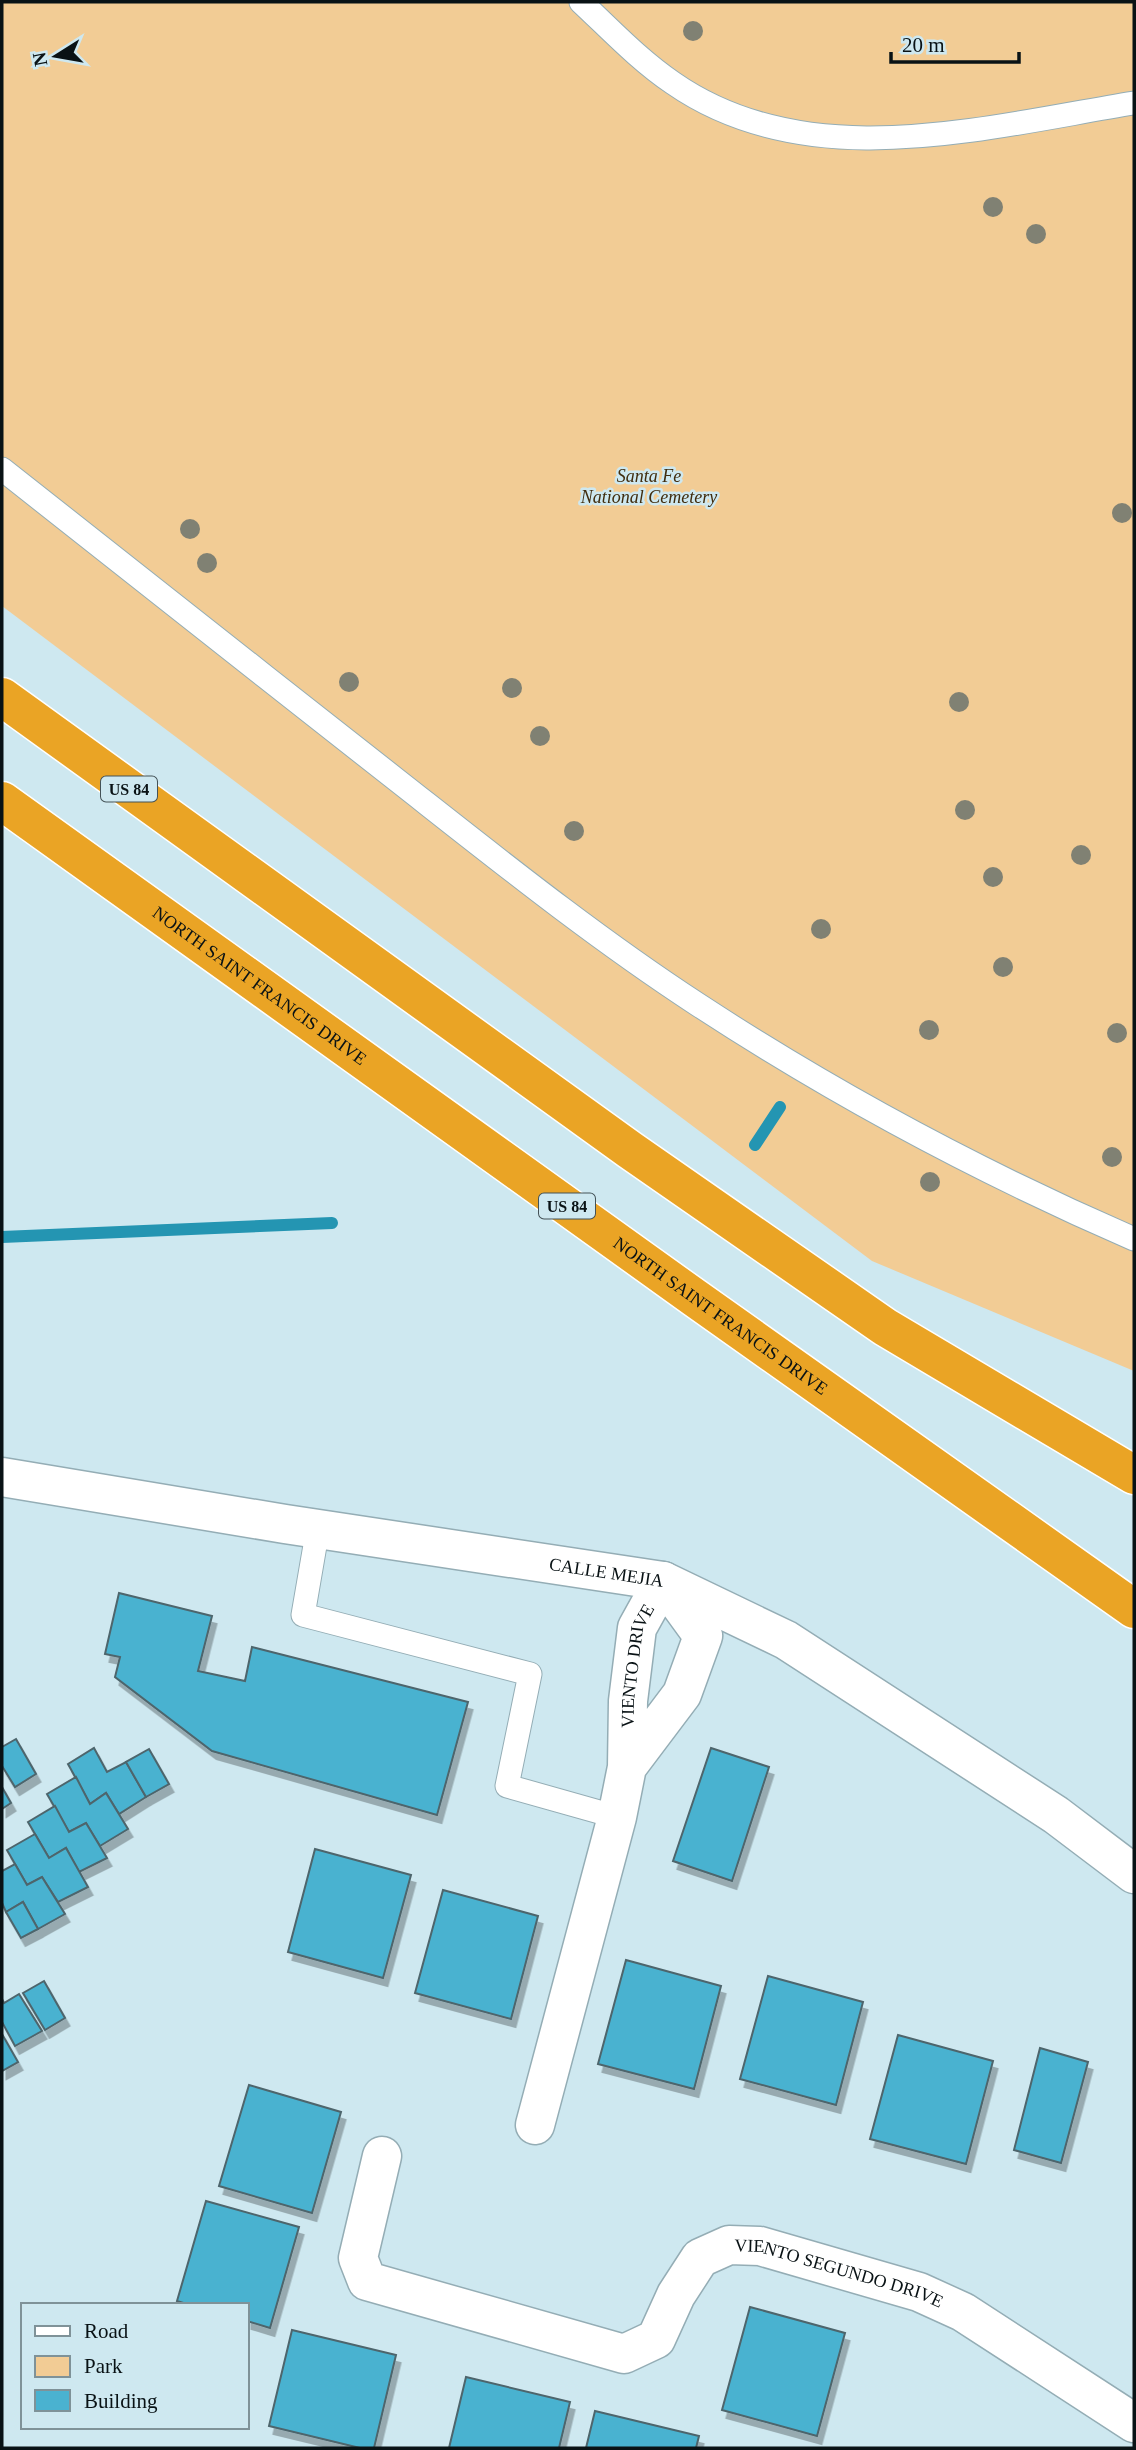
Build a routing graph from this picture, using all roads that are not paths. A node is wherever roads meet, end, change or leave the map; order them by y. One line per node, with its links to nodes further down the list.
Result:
1 (581, 2): 2 (lane)
2 (1134, 103)
3 (2, 470): 6 (lane)
4 (2, 697): 7 (highway, US 84)
5 (2, 801): 10 (highway, NORTH SAINT FRANCIS DRIVE / US 84)
6 (1134, 1239)
7 (1134, 1475)
8 (2, 1477): 9 (street, CALLE MEJIA)
9 (317, 1528): 11 (street, CALLE MEJIA); 15 (lane)
10 (1075, 1567): 12 (highway); 13 (highway, NORTH SAINT FRANCIS DRIVE / US 84)
11 (663, 1581): 14 (street, VIENTO DRIVE); 14 (street, VIENTO DRIVE); 16 (street, CALLE MEJIA)
12 (1134, 1599)
13 (1134, 1609)
14 (627, 1767): 15 (street, VIENTO DRIVE)
15 (617, 1817): 17 (street, VIENTO DRIVE)
16 (1134, 1874)
17 (535, 2125)
18 (382, 2156): 19 (street, VIENTO SEGUNDO DRIVE)
19 (1134, 2423)

